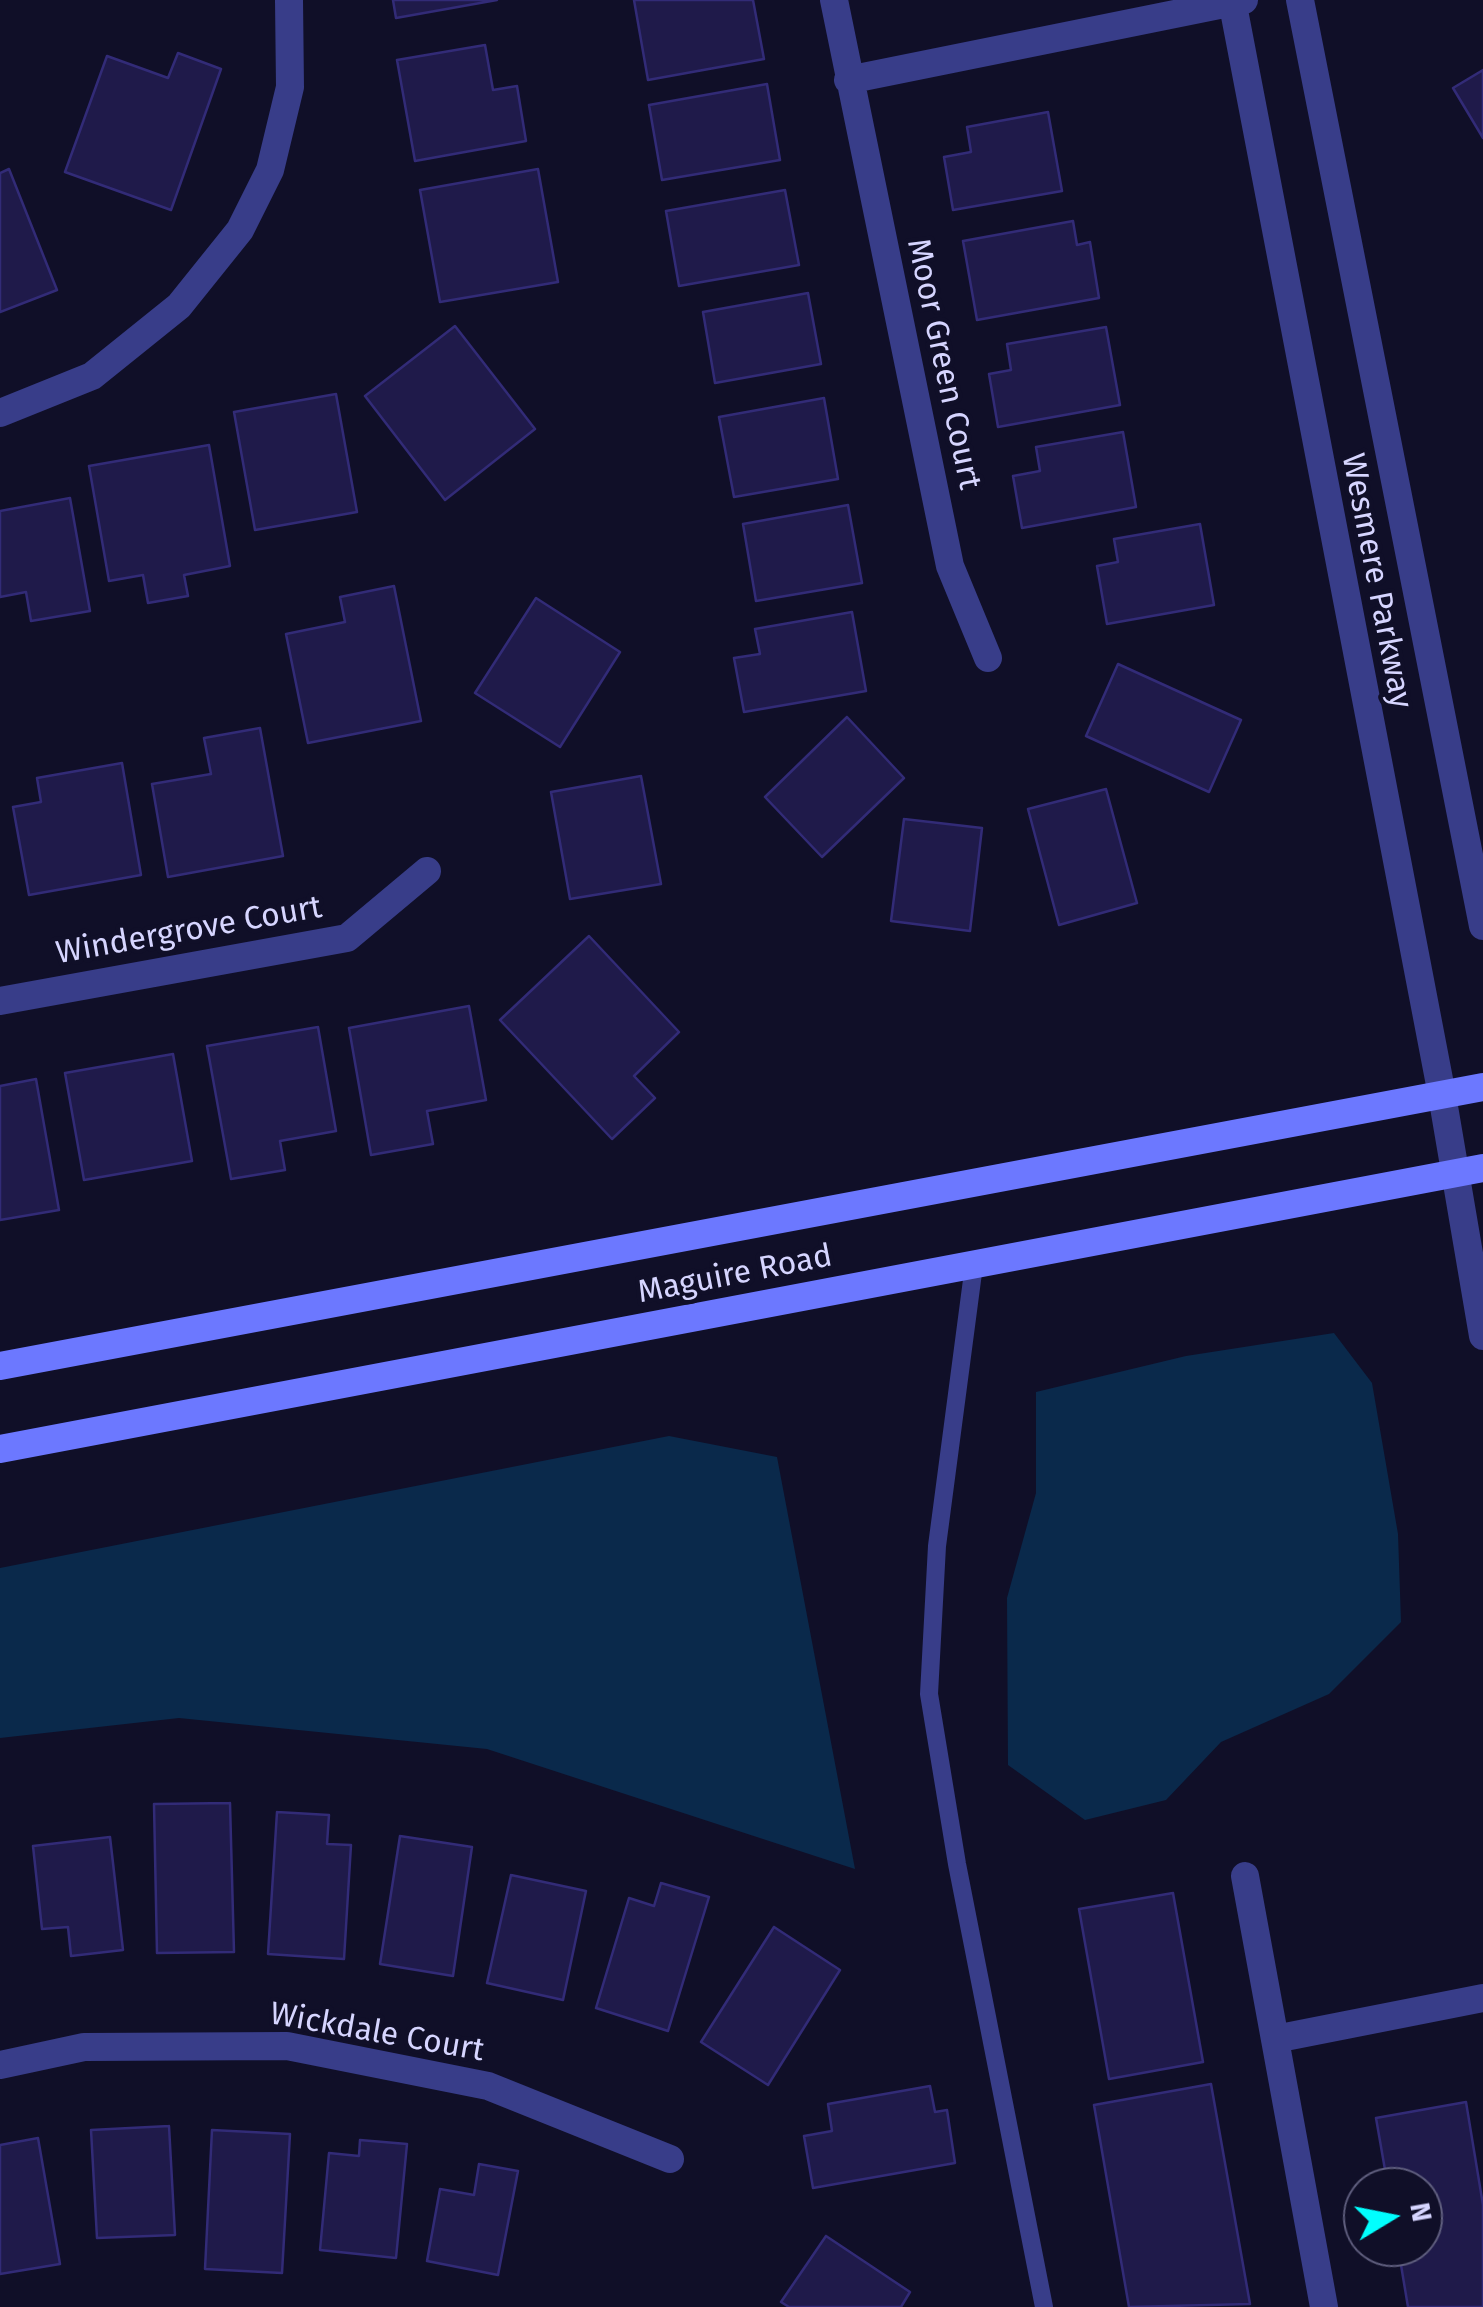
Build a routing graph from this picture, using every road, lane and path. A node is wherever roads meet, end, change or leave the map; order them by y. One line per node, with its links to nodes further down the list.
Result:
1 (289, 0): 6 (street)
2 (834, 0): 5 (street, Moor Green Court)
3 (1300, 0): 9 (street, Wesmere Parkway)
4 (1236, 1): 5 (street); 12 (street, Wesmere Parkway)
5 (848, 80): 7 (street, Moor Green Court)
6 (0, 413)
7 (988, 658)
8 (428, 870): 10 (street, Windergrove Court)
9 (1483, 926)
10 (0, 1001)
11 (1483, 1087): 12 (main road, Maguire Road)
12 (1442, 1095): 14 (street, Wesmere Parkway); 17 (main road, Maguire Road)
13 (1483, 1168): 14 (main road, Maguire Road)
14 (1453, 1174): 15 (main road, Maguire Road); 16 (street, Wesmere Parkway)
15 (974, 1265): 18 (main road, Maguire Road); 24 (lane)
16 (1483, 1336)
17 (0, 1366)
18 (0, 1449)
19 (1245, 1876): 21 (street)
20 (1483, 1998): 21 (street)
21 (1275, 2040): 25 (street)
22 (0, 2066): 23 (street, Wickdale Court)
23 (670, 2159)
24 (1044, 2307)
25 (1324, 2307)

